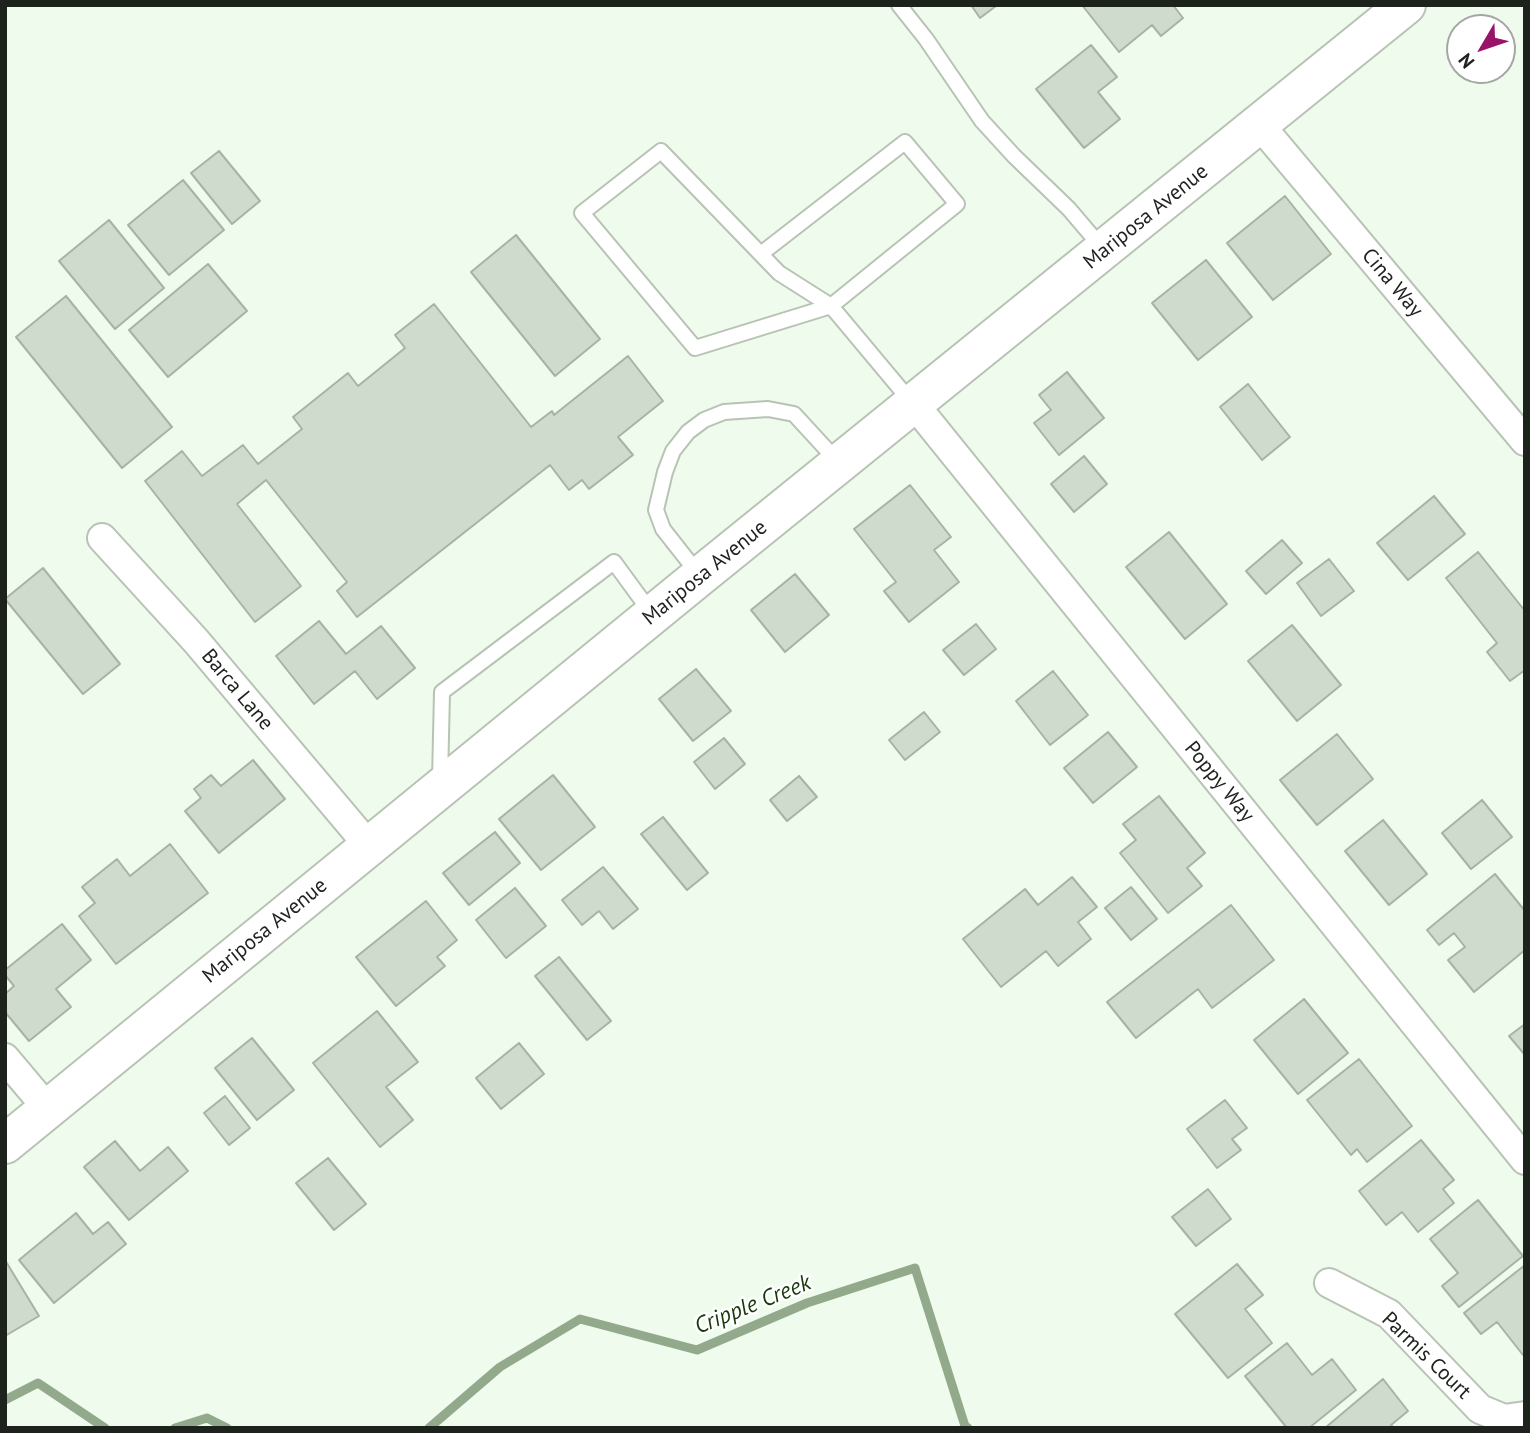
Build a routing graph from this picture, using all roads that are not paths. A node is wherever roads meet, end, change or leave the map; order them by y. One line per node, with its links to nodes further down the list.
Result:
1 (899, 5): 4 (lane)
2 (1406, 5): 3 (street, Mariposa Avenue)
3 (1259, 124): 4 (street, Mariposa Avenue); 8 (street, Cina Way)
4 (1104, 250): 7 (street, Mariposa Avenue)
5 (762, 253): 6 (lane); 6 (lane); 6 (lane)
6 (831, 306): 7 (lane)
7 (914, 404): 9 (street, Mariposa Avenue); 18 (street, Poppy Way)
8 (1525, 441)
9 (840, 464): 11 (street, Mariposa Avenue); 11 (lane)
10 (102, 538): 14 (street, Barca Lane)
11 (700, 576): 12 (street, Mariposa Avenue)
12 (653, 615): 13 (street, Mariposa Avenue); 13 (lane)
13 (440, 788): 14 (street, Mariposa Avenue)
14 (369, 846): 16 (street, Mariposa Avenue)
15 (5, 1058): 16 (street)
16 (48, 1109): 17 (street, Mariposa Avenue)
17 (5, 1144)
18 (1525, 1160)
19 (1329, 1283): 20 (street, Parmis Court)
20 (1525, 1416)

